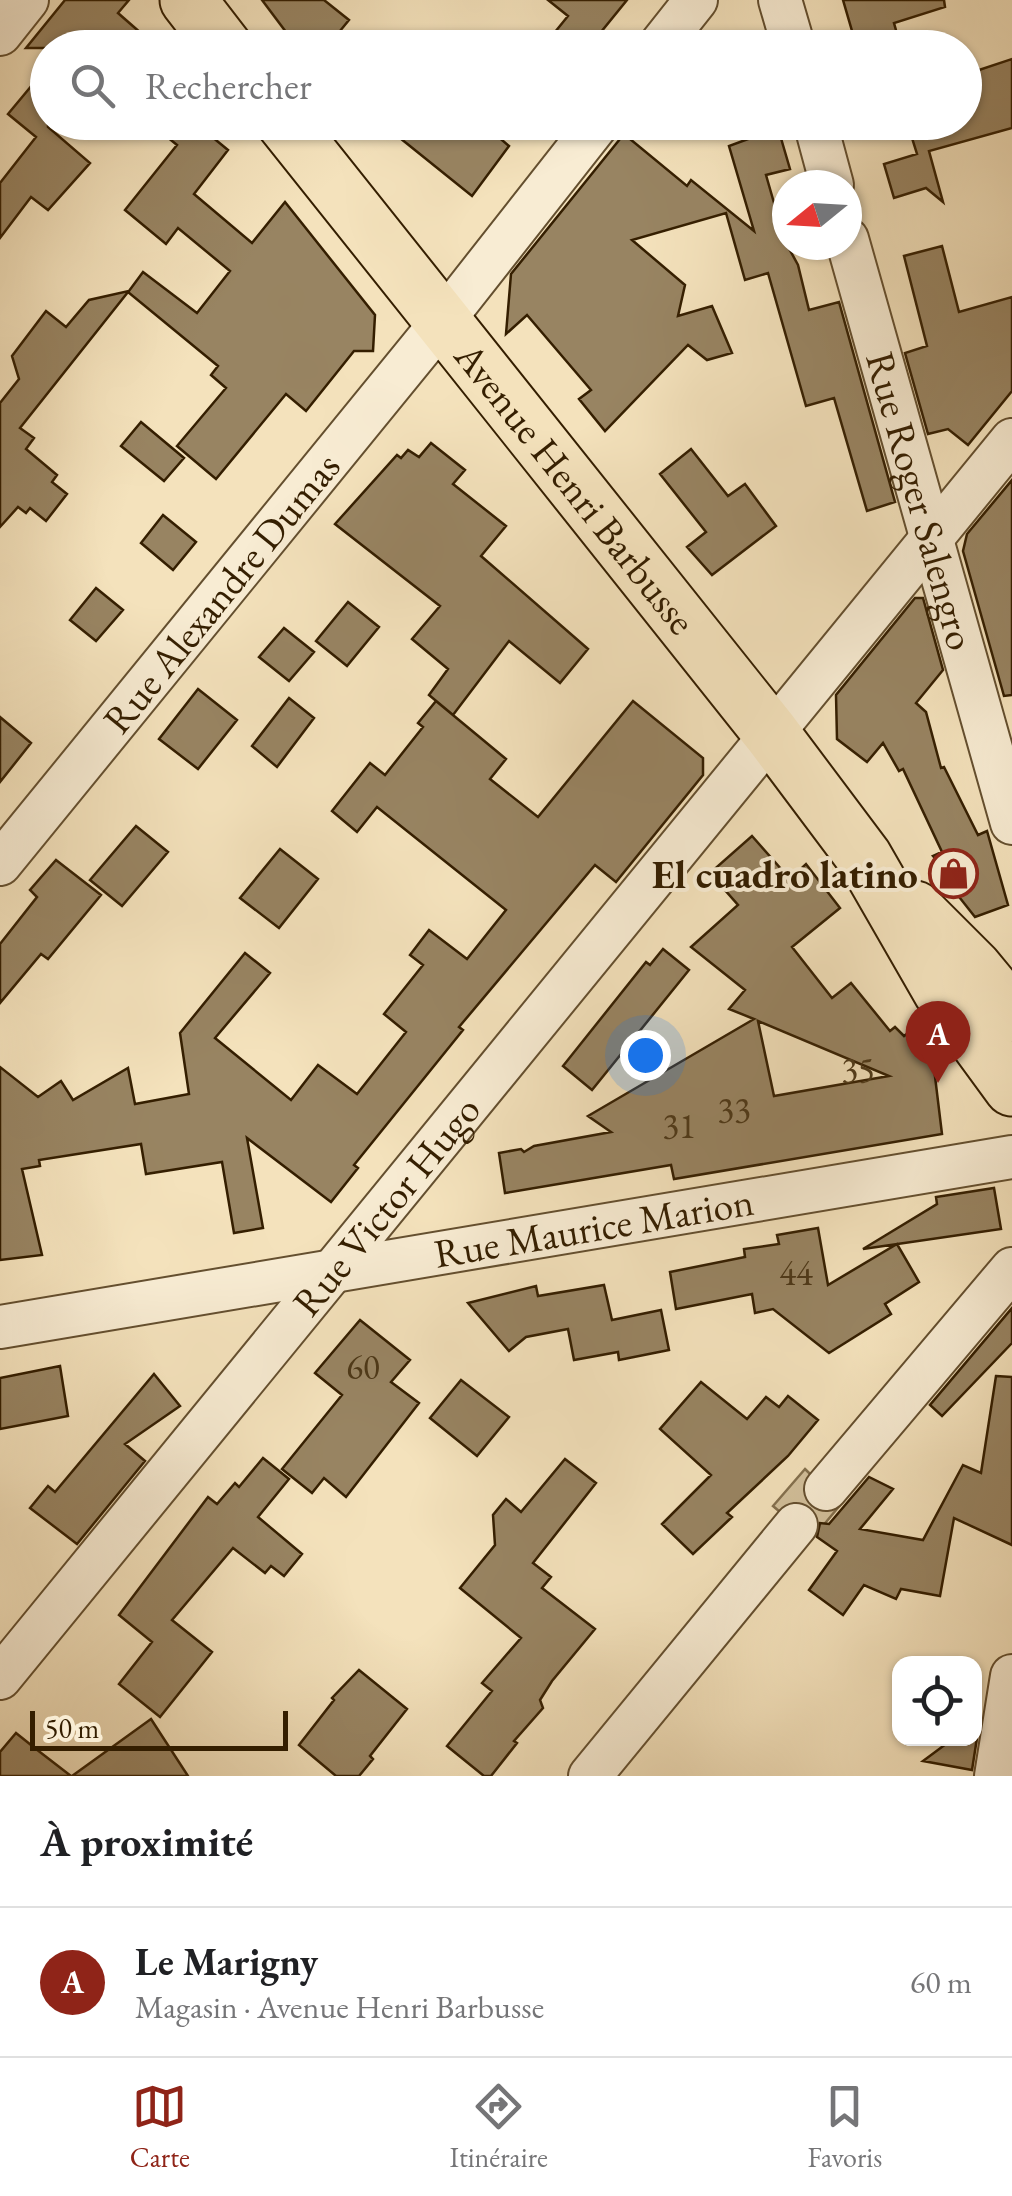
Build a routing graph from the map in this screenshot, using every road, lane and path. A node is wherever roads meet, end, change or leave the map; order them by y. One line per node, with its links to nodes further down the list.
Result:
1 (27, 0): 8 (street)
2 (188, 0): 5 (main road)
3 (696, 0): 6 (street)
4 (780, 0): 7 (street)
5 (211, 30)
6 (672, 30)
7 (789, 30)
8 (0, 34)
9 (298, 140): 14 (main road, Avenue Henri Barbusse)
10 (585, 140): 14 (street, Rue Alexandre Dumas)
11 (819, 140): 12 (street)
12 (828, 170)
13 (853, 260): 16 (street, Rue Roger Salengro)
14 (441, 323): 17 (main road, Avenue Henri Barbusse); 20 (street, Rue Alexandre Dumas)
15 (1012, 440): 16 (street, Rue Victor Hugo)
16 (931, 540): 17 (street, Rue Victor Hugo); 18 (street, Rue Roger Salengro)
17 (771, 733): 19 (main road, Avenue Henri Barbusse); 25 (street, Rue Victor Hugo)
18 (1012, 823)
19 (864, 858): 21 (main road, Avenue Henri Barbusse); 22 (main road, Avenue Henri Barbusse)
20 (0, 864)
21 (1004, 995)
22 (1012, 1088)
23 (1012, 1158): 25 (street, Rue Maurice Marion)
24 (1012, 1269): 27 (street)
25 (334, 1273): 26 (street, Rue Maurice Marion); 30 (street, Rue Victor Hugo)
26 (0, 1327)
27 (826, 1489)
28 (796, 1525): 31 (street)
29 (1012, 1676): 32 (street)
30 (0, 1678)
31 (590, 1776)
32 (996, 1776)

